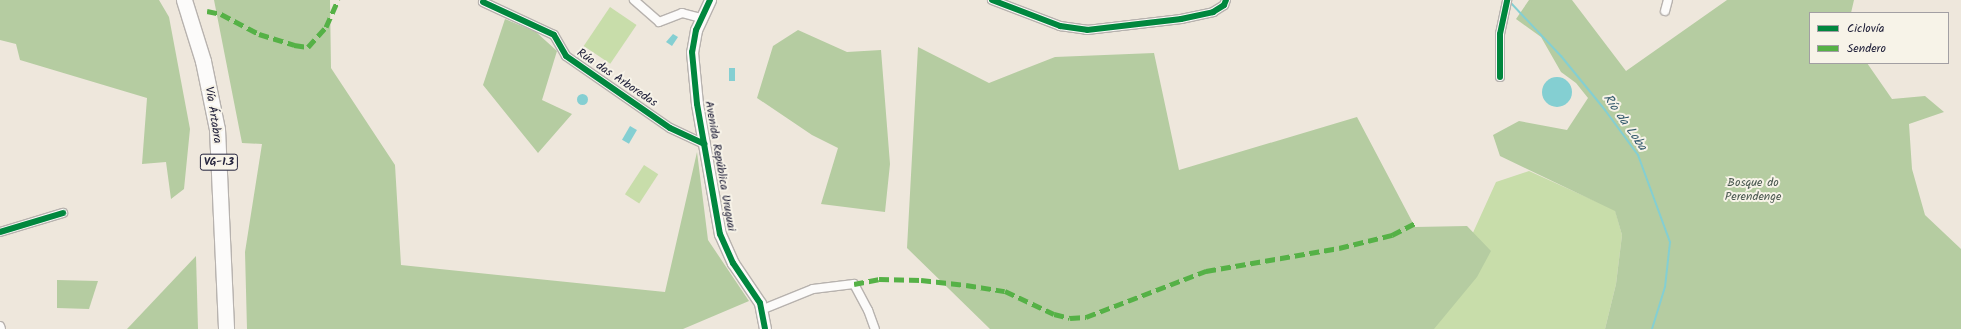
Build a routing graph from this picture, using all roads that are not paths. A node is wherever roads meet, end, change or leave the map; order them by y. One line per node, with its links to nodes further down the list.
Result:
1 (184, 0): 18 (highway, Vía Ártabra / VG-1.3)
2 (634, 0): 10 (street)
3 (710, 0): 10 (street, Avenida República Uruguai)
4 (992, 0): 8 (street)
5 (1508, 0): 11 (street)
6 (1668, 0): 9 (street)
7 (483, 2): 12 (street, Rúa das Arboredas)
8 (1225, 3)
9 (1665, 11)
10 (701, 18): 12 (street, Avenida República Uruguai)
11 (1500, 77)
12 (704, 144): 15 (street, Avenida República Uruguai)
13 (63, 213): 14 (street)
14 (0, 232)
15 (761, 310): 19 (street, Avenida República Uruguai); 20 (street)
16 (0, 326): 17 (street)
17 (1, 329)
18 (226, 329)
19 (765, 329)
20 (875, 329)

